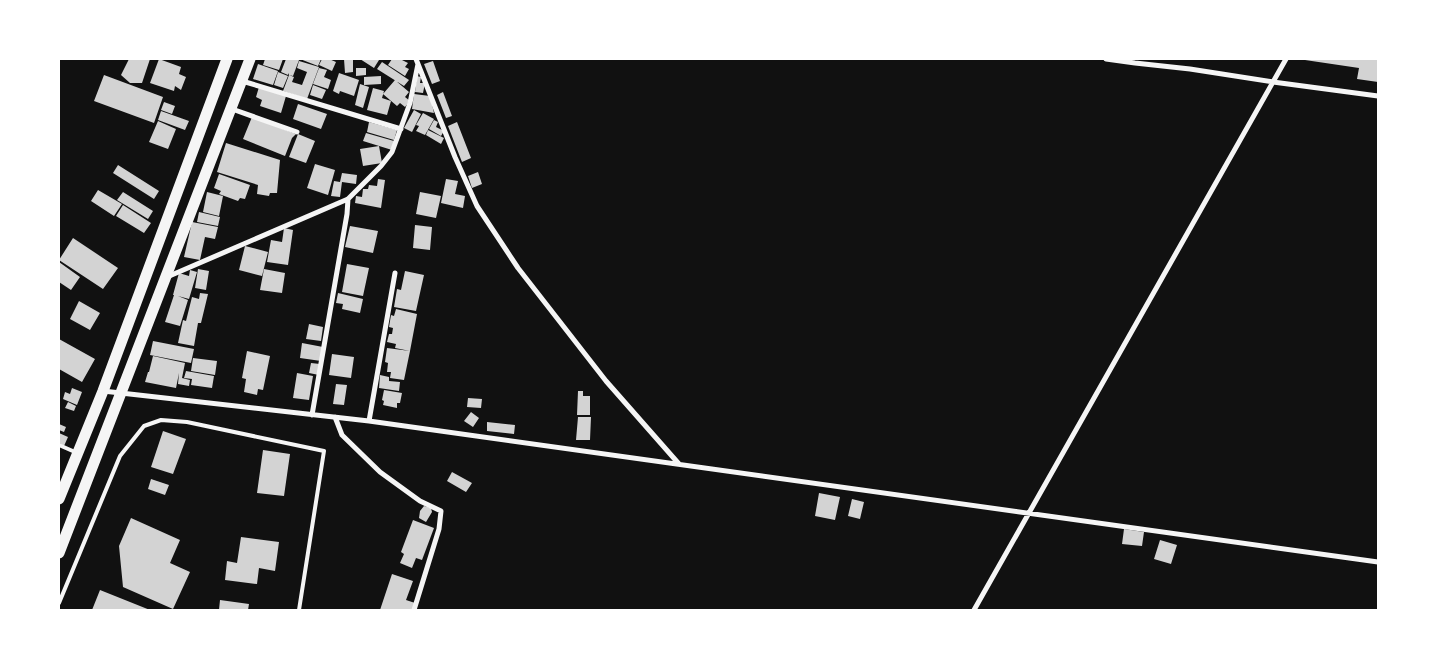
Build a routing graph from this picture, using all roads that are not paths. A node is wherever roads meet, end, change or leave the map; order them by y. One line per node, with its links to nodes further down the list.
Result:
1 (228, 59): 15 (highway)
2 (250, 59): 6 (highway)
3 (1106, 59): 7 (street)
4 (1286, 59): 7 (street)
5 (417, 62): 10 (street); 22 (street)
6 (242, 80): 9 (highway); 10 (street)
7 (1273, 82): 8 (street); 24 (street)
8 (1378, 96)
9 (231, 109): 11 (street); 14 (highway)
10 (402, 129): 12 (street)
11 (297, 132)
12 (348, 199): 14 (street); 17 (street)
13 (395, 273): 19 (street)
14 (166, 277): 16 (highway)
15 (104, 391): 16 (street); 21 (highway)
16 (121, 394): 17 (street); 25 (highway)
17 (312, 415): 18 (street)
18 (335, 417): 19 (street); 29 (street)
19 (369, 421): 22 (street)
20 (59, 446): 21 (lane)
21 (78, 453): 23 (highway)
22 (679, 465): 24 (street)
23 (59, 499)
24 (1028, 514): 26 (street); 30 (street)
25 (59, 553)
26 (1378, 562)
27 (59, 603): 28 (lane)
28 (299, 610)
29 (414, 610)
30 (974, 610)

